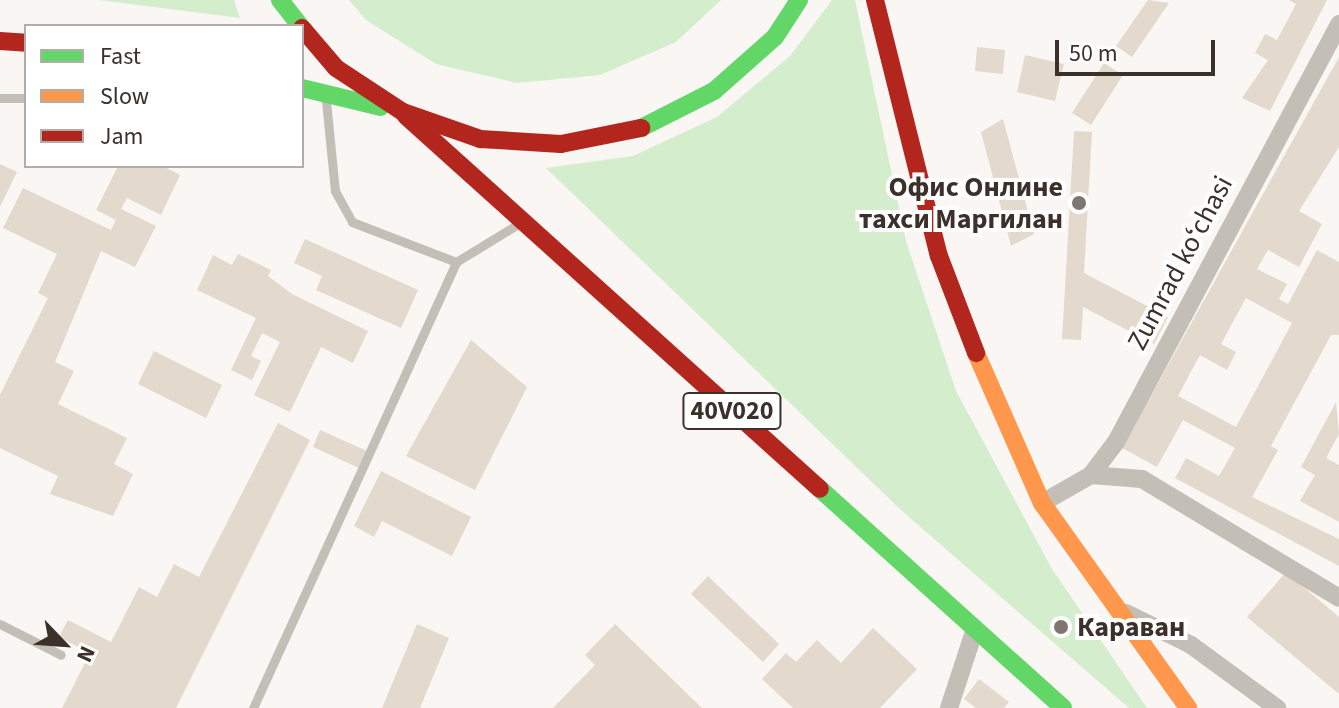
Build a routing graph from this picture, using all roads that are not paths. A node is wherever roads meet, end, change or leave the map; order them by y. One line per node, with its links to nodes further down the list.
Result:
1 (280, 0): 4 (main road)
2 (799, 0): 13 (main road)
3 (875, 0): 17 (main road)
4 (299, 24)
5 (1339, 24): 16 (street, Zumrad koʻchasi)
6 (304, 31): 13 (main road)
7 (0, 41): 8 (main road)
8 (24, 43)
9 (304, 88): 10 (main road)
10 (326, 94): 13 (main road); 15 (lane)
11 (0, 98): 12 (lane)
12 (24, 98)
13 (403, 112): 14 (main road, 40V020)
14 (523, 221): 15 (lane); 21 (main road, 40V020)
15 (456, 262): 23 (lane)
16 (1091, 475): 17 (street, Zumrad koʻchasi); 18 (street)
17 (1042, 503): 19 (main road)
18 (1339, 598)
19 (1126, 613): 26 (main road); 27 (street)
20 (0, 624): 22 (lane)
21 (975, 629): 24 (street); 25 (main road, 40V020)
22 (61, 655)
23 (253, 708)
24 (949, 708)
25 (1063, 708)
26 (1188, 708)
27 (1277, 708)

